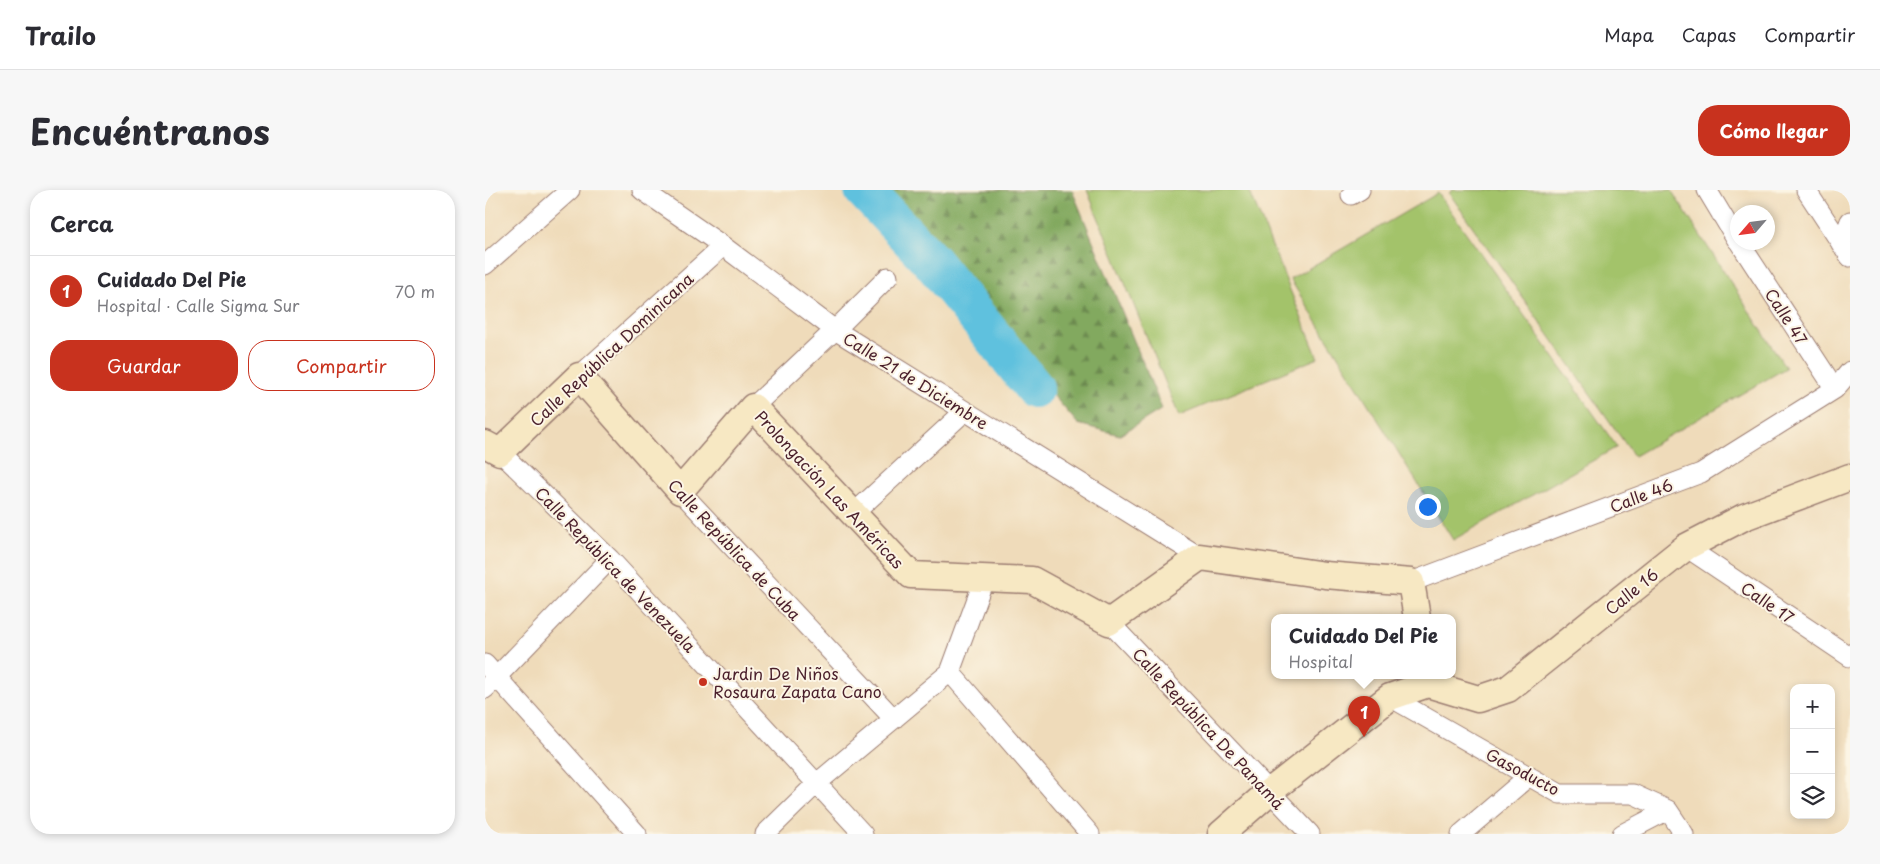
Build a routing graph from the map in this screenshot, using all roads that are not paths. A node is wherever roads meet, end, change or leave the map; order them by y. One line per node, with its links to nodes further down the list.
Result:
1 (570, 190): 10 (street)
2 (642, 190): 7 (street, Calle 21 de Diciembre)
3 (1707, 190): 6 (street, Calle 47)
4 (1806, 190): 9 (street)
5 (1850, 221): 9 (street)
6 (1730, 228)
7 (723, 246): 12 (street, Calle 21 de Diciembre); 14 (street, Calle República Dominicana)
8 (1744, 250): 15 (street, Calle 47)
9 (1846, 250)
10 (485, 265)
11 (888, 277): 12 (street)
12 (835, 330): 16 (street); 17 (street, Calle 21 de Diciembre)
13 (1850, 371): 15 (street, Calle 46)
14 (579, 376): 18 (main road, Calle República Dominicana); 20 (main road, Calle República de Cuba)
15 (1835, 389): 26 (street, Calle 46)
16 (753, 407): 20 (main road); 21 (main road, Prolongación Las Américas)
17 (965, 410): 21 (street); 23 (street, Calle 21 de Diciembre)
18 (493, 448): 24 (street, Calle República de Venezuela)
19 (1847, 481): 22 (main road, Calle 16)
20 (680, 491): 34 (street, Calle República de Cuba)
21 (853, 514): 25 (main road, Prolongación Las Américas)
22 (1686, 547): 29 (street, Calle 17); 32 (main road, Calle 16)
23 (1200, 557): 26 (main road); 28 (main road)
24 (610, 559): 31 (street); 36 (street, Calle República de Venezuela)
25 (985, 577): 28 (main road, Prolongación Las Américas); 30 (street)
26 (1411, 582): 27 (main road)
27 (1416, 614)
28 (1109, 622): 37 (street, Calle República De Panamá)
29 (1850, 657)
30 (950, 672): 34 (street); 42 (street)
31 (489, 677): 39 (street)
32 (1427, 680): 33 (main road)
33 (1390, 697): 35 (street, Gasoducto); 37 (main road)
34 (894, 719): 36 (street)
35 (1529, 776): 38 (street, Gasoducto); 45 (street)
36 (817, 783): 40 (street); 41 (street, Calle República de Venezuela)
37 (1269, 792): 43 (main road); 44 (street, Calle República De Panamá)
38 (1668, 810): 46 (street); 47 (street)
39 (637, 834)
40 (765, 834)
41 (863, 834)
42 (1090, 834)
43 (1221, 834)
44 (1310, 834)
45 (1461, 834)
46 (1622, 834)
47 (1684, 834)

